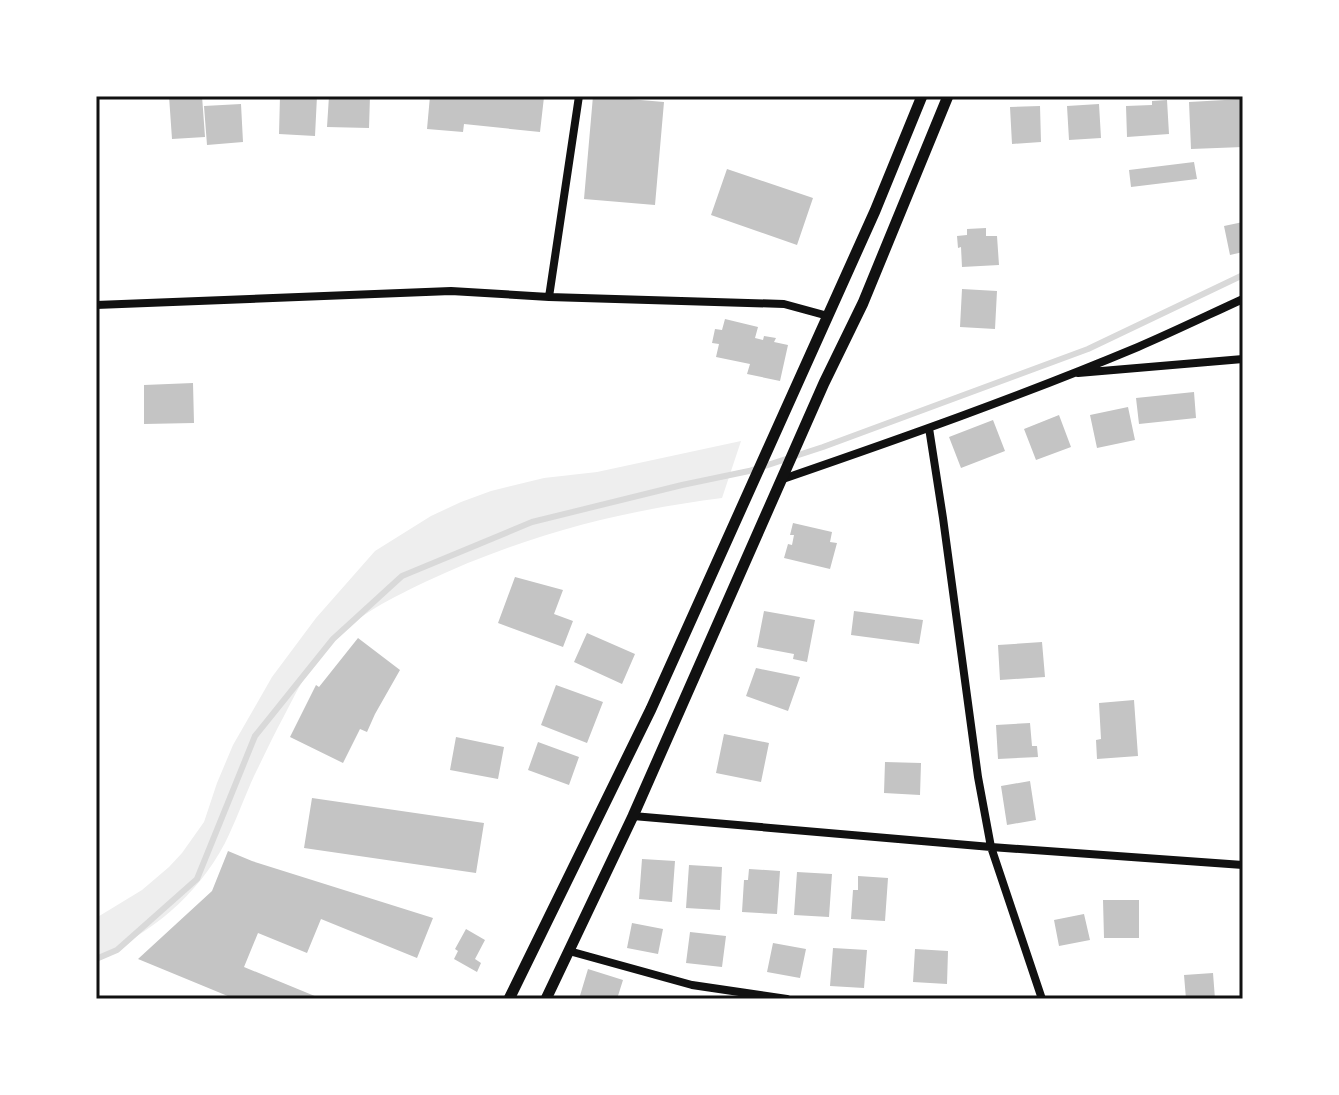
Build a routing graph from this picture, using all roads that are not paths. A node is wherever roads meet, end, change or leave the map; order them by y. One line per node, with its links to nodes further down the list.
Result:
1 (579, 96): 4 (street)
2 (922, 96): 7 (main road)
3 (948, 96): 11 (main road)
4 (549, 297): 6 (street); 7 (street)
5 (1243, 299): 9 (street)
6 (96, 305)
7 (828, 316): 16 (main road)
8 (1243, 359): 9 (street)
9 (1069, 374): 10 (street)
10 (929, 428): 11 (street); 13 (street)
11 (783, 479): 12 (main road)
12 (633, 816): 13 (street); 15 (main road)
13 (991, 847): 14 (street); 19 (street)
14 (1243, 865)
15 (569, 951): 17 (main road); 18 (street)
16 (509, 999)
17 (546, 999)
18 (787, 999)
19 (1042, 999)

